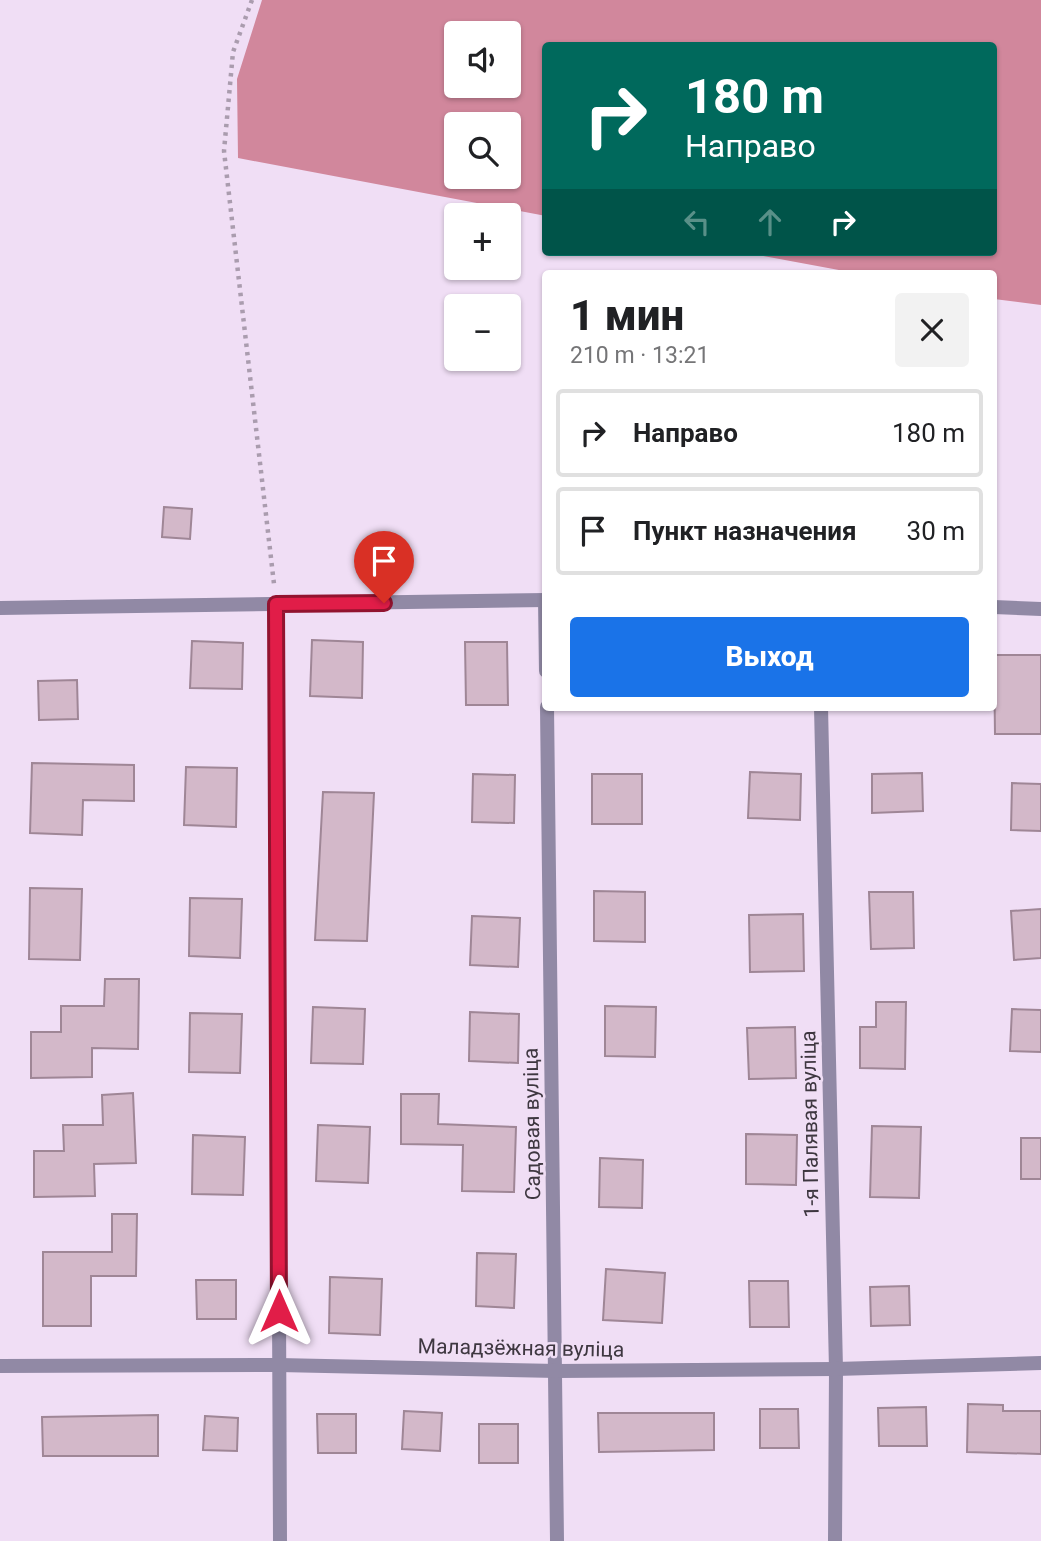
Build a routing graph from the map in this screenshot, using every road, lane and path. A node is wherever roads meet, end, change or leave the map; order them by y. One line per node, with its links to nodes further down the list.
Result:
1 (252, 0): 3 (path)
2 (542, 600): 3 (street)
3 (276, 604): 5 (street); 10 (street)
4 (997, 607): 6 (street)
5 (0, 608)
6 (1041, 608)
7 (547, 711): 13 (street, Садовая вуліца)
8 (821, 711): 12 (street, 1-я Палявая вуліца)
9 (1041, 1363): 12 (street, Маладзёжная вуліца)
10 (279, 1365): 11 (street, Маладзёжная вуліца); 13 (street, Маладзёжная вуліца); 14 (street)
11 (0, 1366)
12 (836, 1369): 13 (street, Маладзёжная вуліца); 16 (street, 1-я Палявая вуліца)
13 (557, 1371): 15 (street, Садовая вуліца)
14 (280, 1541)
15 (557, 1541)
16 (835, 1541)

